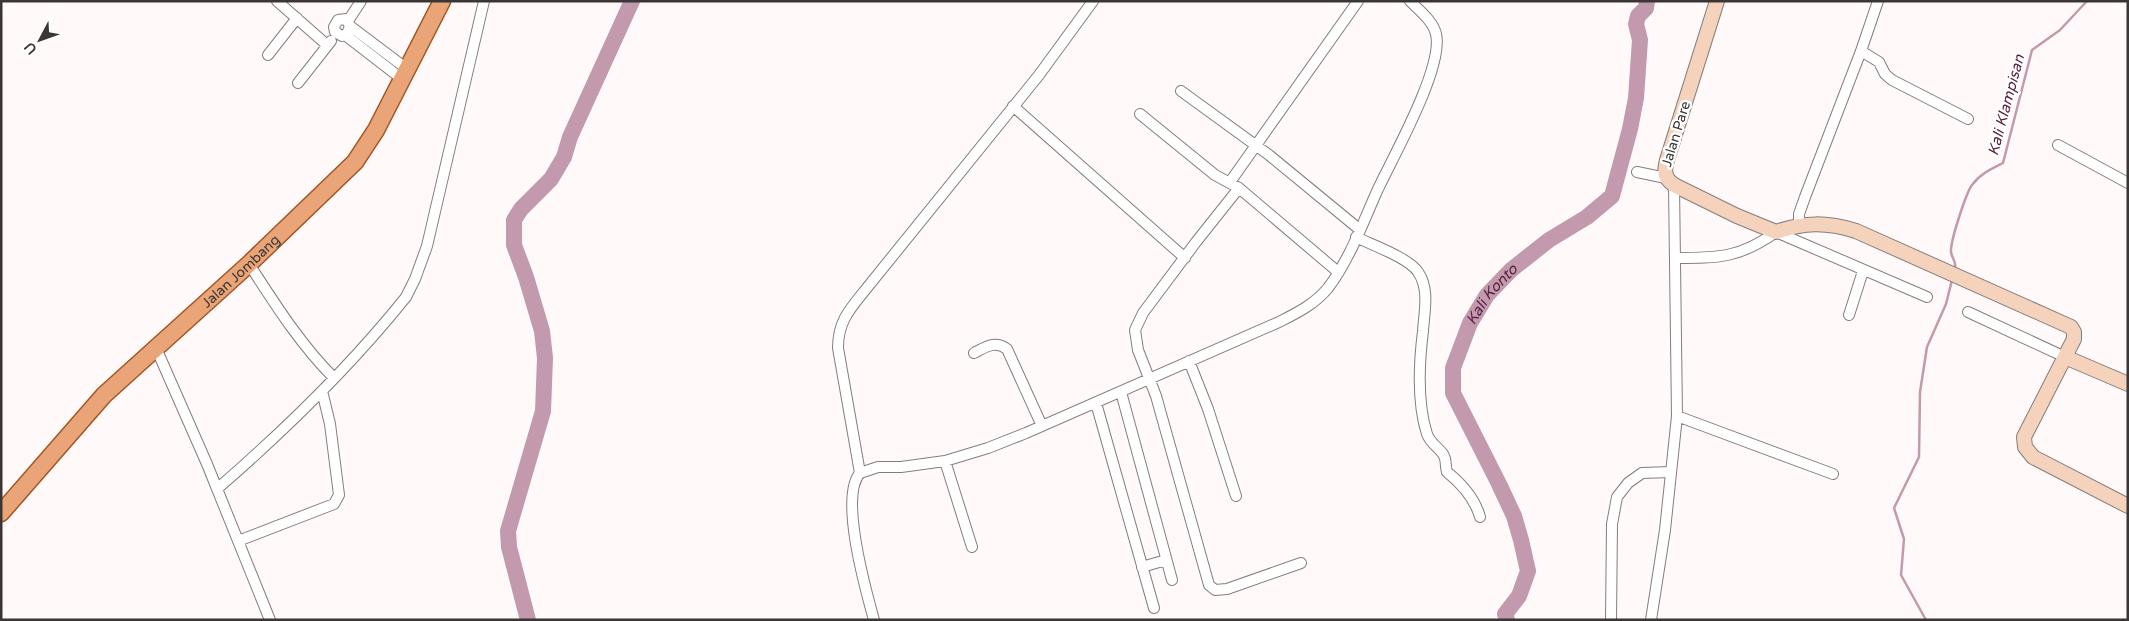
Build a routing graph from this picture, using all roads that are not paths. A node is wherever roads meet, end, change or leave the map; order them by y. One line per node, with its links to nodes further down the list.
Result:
1 (361, 1): 11 (street)
2 (442, 1): 15 (main road, Jalan Jombang)
3 (484, 1): 43 (street)
4 (1093, 1): 18 (street)
5 (1358, 1): 22 (street)
6 (1410, 1): 30 (street)
7 (1718, 1): 25 (street, Jalan Pare)
8 (1878, 1): 13 (street)
9 (284, 3): 10 (street)
10 (297, 18): 12 (street); 14 (street)
11 (345, 29): 12 (street); 15 (street)
12 (327, 45): 16 (street)
13 (1861, 51): 20 (street); 28 (street)
14 (268, 56)
15 (405, 74): 33 (main road, Jalan Jombang)
16 (298, 83)
17 (1181, 91): 22 (street)
18 (1013, 106): 31 (street); 53 (street)
19 (1140, 114): 24 (street)
20 (1968, 119)
21 (2058, 145): 26 (street)
22 (1256, 146): 24 (street); 30 (street)
23 (1637, 172): 25 (street)
24 (1230, 182): 27 (street)
25 (1670, 182): 29 (street, Jalan Pare); 32 (street)
26 (2128, 183)
27 (1239, 188): 31 (street); 35 (street)
28 (1799, 225): 29 (street); 41 (street)
29 (1776, 232): 32 (street); 34 (street)
30 (1358, 233): 35 (street); 59 (street)
31 (1185, 258): 44 (street)
32 (1676, 258): 49 (street)
33 (249, 264): 39 (main road, Jalan Jombang); 43 (street)
34 (1864, 271): 36 (street); 38 (street)
35 (1338, 272): 42 (street)
36 (1927, 297)
37 (1968, 312): 41 (street)
38 (1849, 315)
39 (156, 348): 55 (street); 58 (main road, Jalan Jombang)
40 (974, 353): 50 (street)
41 (2065, 357): 45 (street); 57 (street)
42 (1189, 362): 44 (street); 56 (street)
43 (334, 378): 46 (street)
44 (1150, 378): 47 (street); 63 (street)
45 (2128, 384)
46 (322, 391): 55 (street); 60 (street)
47 (1121, 392): 48 (street); 62 (street)
48 (1096, 403): 50 (street); 64 (street)
49 (1677, 416): 52 (street); 54 (street)
50 (1042, 426): 51 (street)
51 (945, 461): 53 (street); 61 (street)
52 (1671, 472): 69 (street); 70 (street)
53 (860, 473): 68 (street)
54 (1833, 474)
55 (217, 489): 60 (street)
56 (1236, 496)
57 (2128, 506)
58 (1, 513)
59 (1480, 517)
60 (238, 542): 67 (street)
61 (972, 547)
62 (1166, 560): 64 (street); 65 (street)
63 (1301, 563)
64 (1142, 567): 66 (street)
65 (1172, 580)
66 (1154, 608)
67 (270, 620)
68 (874, 620)
69 (1611, 620)
70 (1651, 620)

